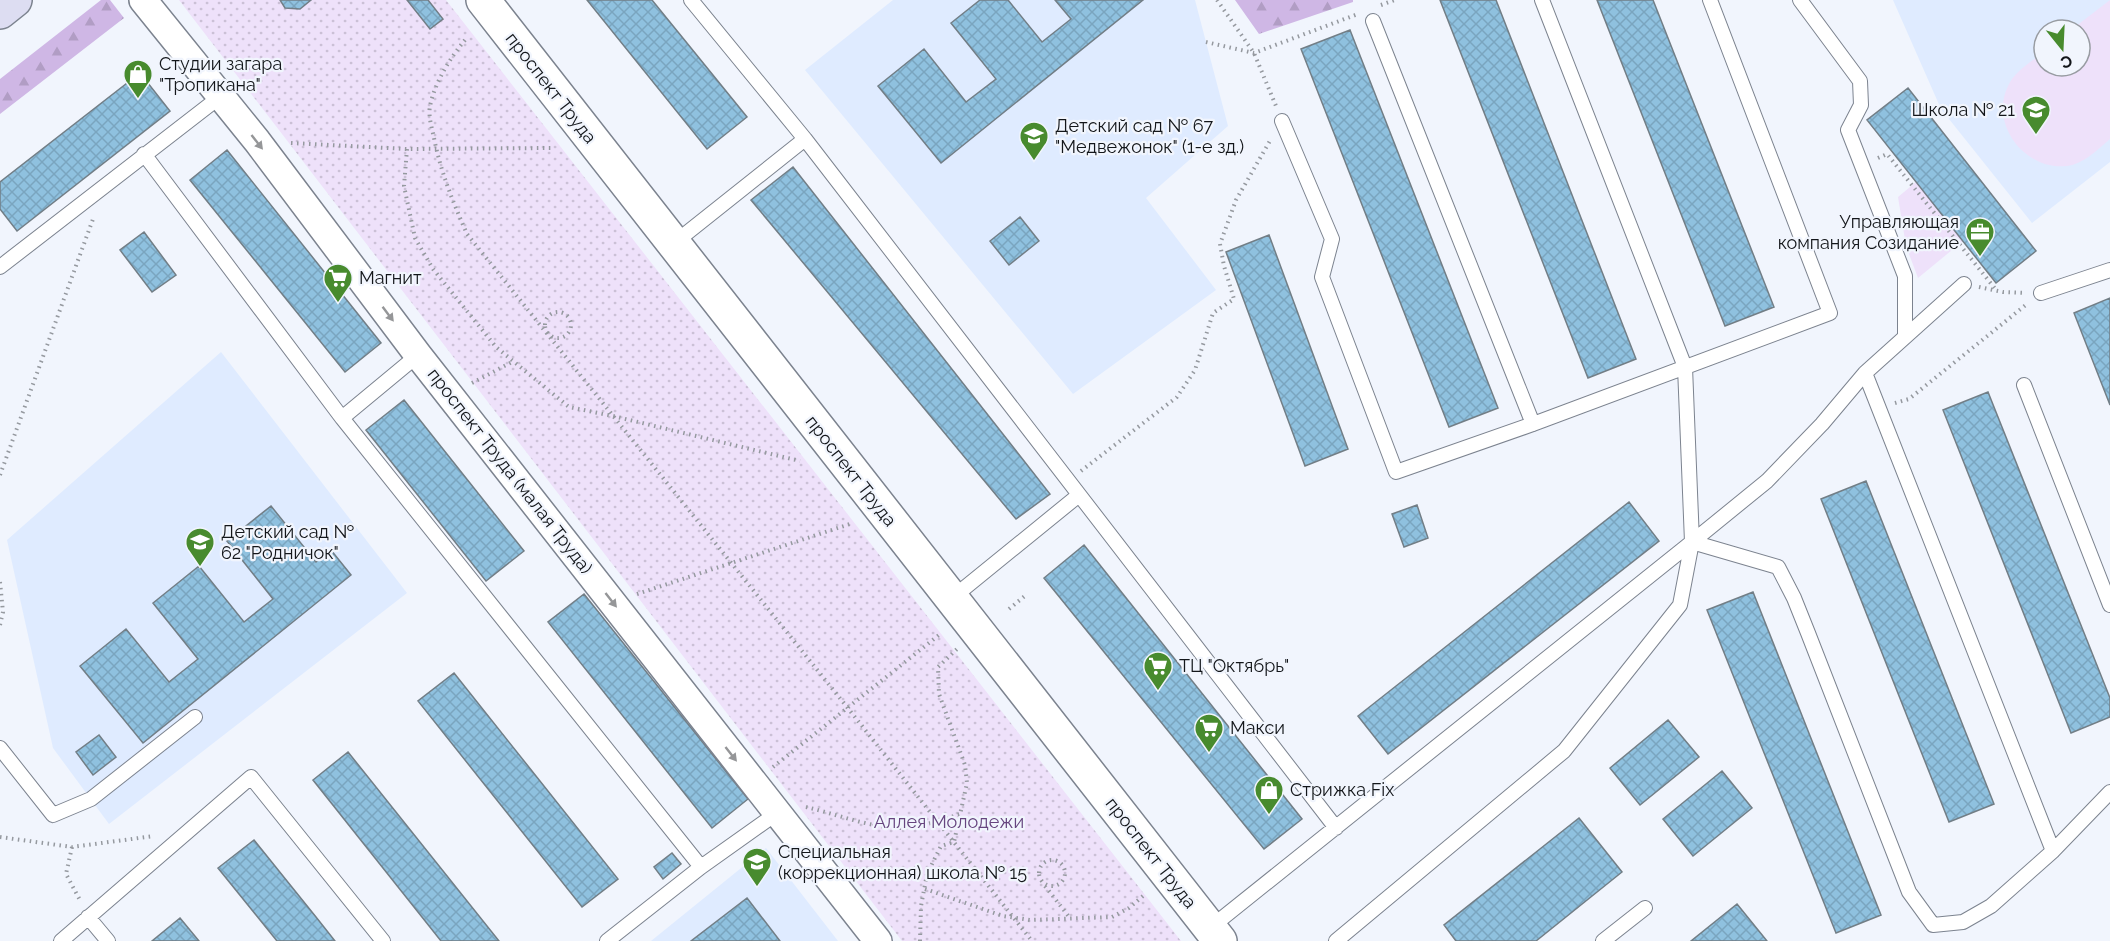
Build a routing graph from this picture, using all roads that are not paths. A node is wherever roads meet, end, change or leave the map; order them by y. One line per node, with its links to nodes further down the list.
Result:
1 (15, 0): 8 (main road)
2 (144, 0): 10 (street, проспект Труда (малая Труда))
3 (483, 0): 14 (street, проспект Труда)
4 (691, 0): 12 (lane)
5 (1542, 0): 21 (lane)
6 (1710, 0): 21 (lane)
7 (1800, 0): 19 (lane)
8 (0, 12)
9 (1373, 21): 25 (lane)
10 (221, 96): 13 (lane); 20 (street, проспект Труда (малая Труда), one-way to 20)
11 (1282, 121): 25 (lane)
12 (805, 139): 14 (lane); 26 (lane)
13 (144, 154): 15 (lane); 24 (lane)
14 (673, 244): 28 (street, проспект Труда)
15 (1, 264)
16 (2110, 270): 18 (lane)
17 (1964, 284): 19 (lane)
18 (2041, 293)
19 (1905, 336): 22 (lane)
20 (418, 355): 24 (lane); 33 (street, проспект Труда (малая Труда), one-way to 33)
21 (1685, 367): 25 (lane); 27 (lane)
22 (1865, 373): 27 (lane); 35 (lane)
23 (2024, 385): 29 (lane)
24 (342, 418): 36 (lane)
25 (1533, 424)
26 (1079, 495): 28 (lane); 34 (lane)
27 (1692, 542): 34 (lane); 35 (lane); 45 (lane)
28 (951, 599): 39 (street, проспект Труда)
29 (2110, 605)
30 (195, 717): 31 (lane)
31 (0, 748)
32 (2110, 792): 35 (lane)
33 (766, 798): 36 (lane); 44 (street, проспект Труда (малая Труда))
34 (1336, 828): 39 (lane)
35 (2053, 851)
36 (701, 867): 43 (lane)
37 (1645, 908): 46 (lane)
38 (88, 917): 40 (lane); 41 (lane); 42 (lane)
39 (1215, 935)
40 (61, 941)
41 (108, 941)
42 (383, 941)
43 (607, 941)
44 (878, 941)
45 (1336, 941)
46 (1603, 941)

